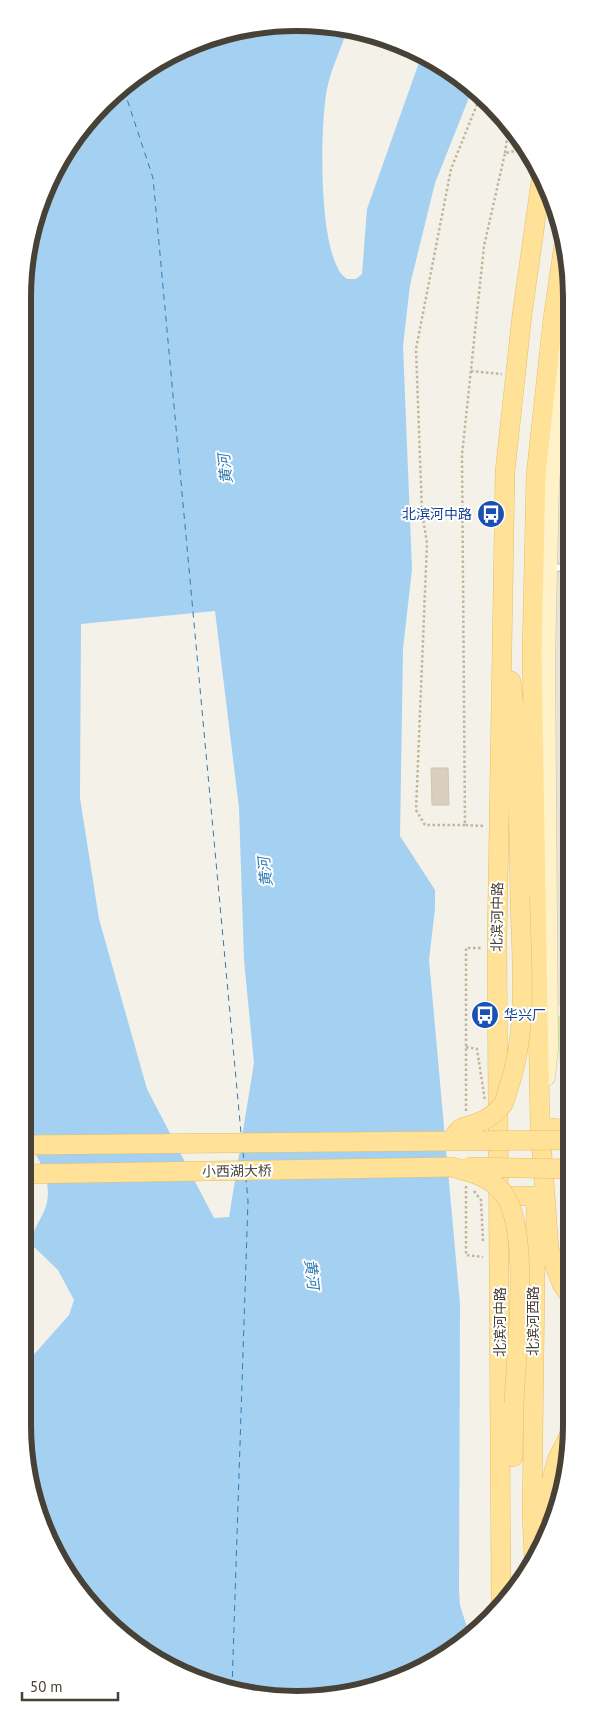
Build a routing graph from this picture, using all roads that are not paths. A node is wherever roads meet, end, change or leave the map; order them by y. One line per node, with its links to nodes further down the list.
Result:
1 (540, 189): 6 (main road, 北滨河中路)
2 (561, 267): 7 (main road)
3 (563, 367): 5 (street)
4 (563, 567): 5 (lane)
5 (548, 568): 7 (street)
6 (502, 612): 10 (main road, bridge); 15 (main road, 北滨河中路)
7 (540, 1127): 8 (main road); 16 (main road, 北滨河西路); 17 (main road)
8 (563, 1129)
9 (563, 1140): 10 (main road, 小西湖大桥, bridge)
10 (450, 1142): 11 (main road, 小西湖大桥)
11 (31, 1145)
12 (451, 1167): 13 (main road, bridge); 14 (main road, 小西湖大桥); 21 (main road, bridge)
13 (563, 1169)
14 (31, 1174)
15 (499, 1196): 16 (main road); 22 (main road, 北滨河中路)
16 (536, 1196): 19 (main road, 北滨河西路)
17 (563, 1285)
18 (561, 1454): 19 (main road)
19 (532, 1516): 20 (main road)
20 (533, 1546)
21 (511, 1583)
22 (502, 1594)

